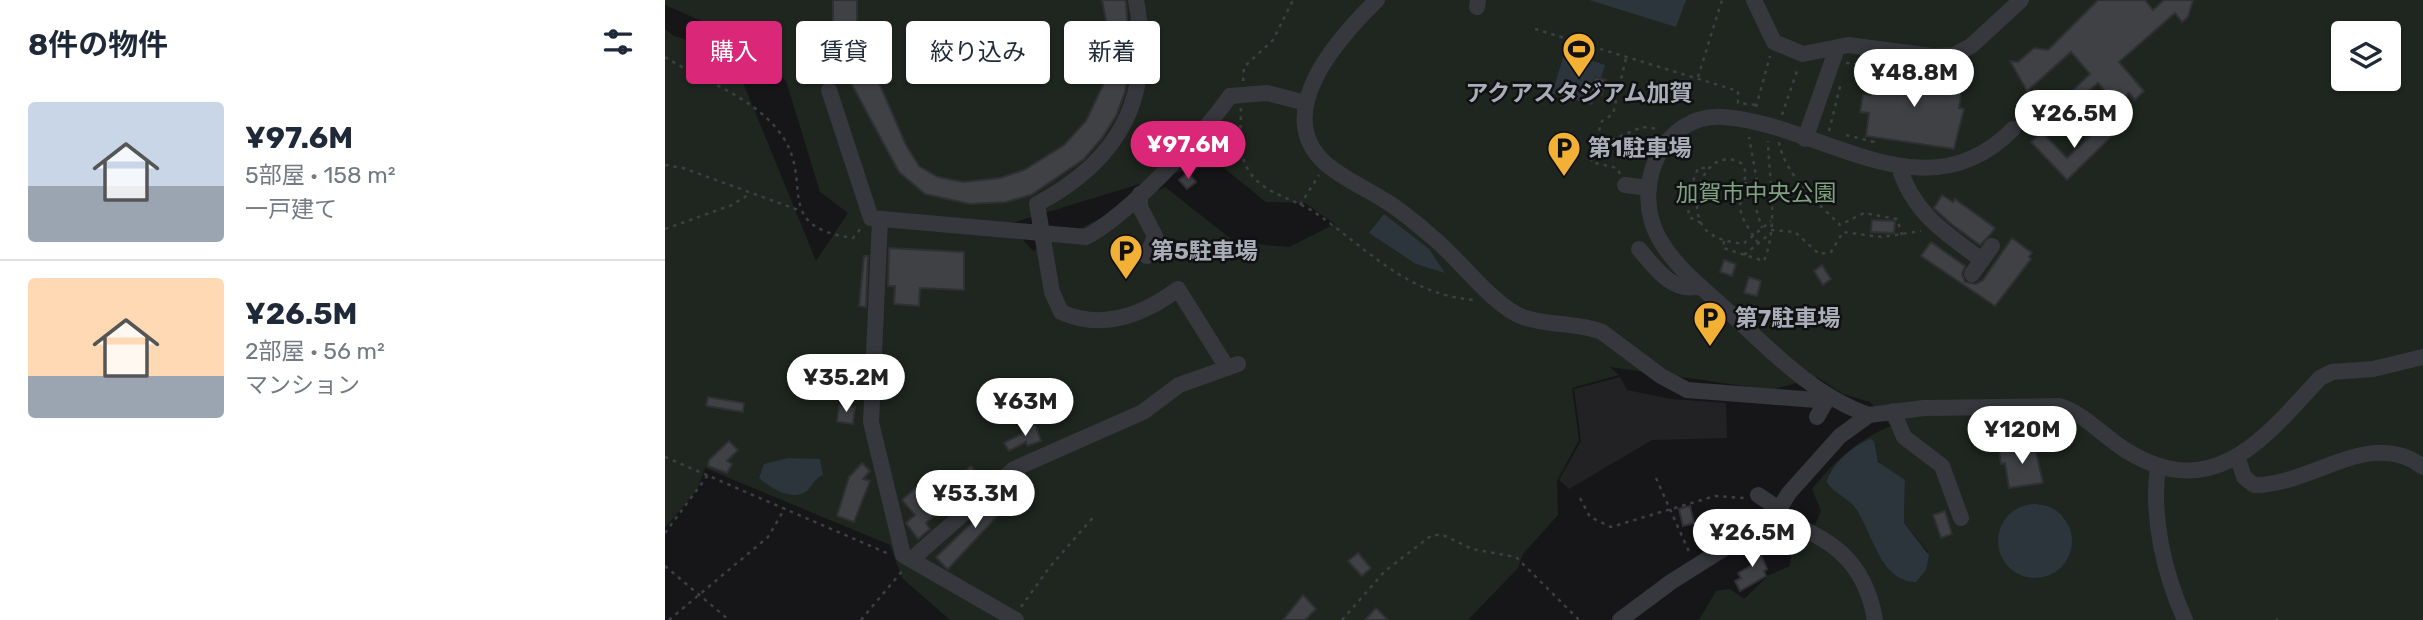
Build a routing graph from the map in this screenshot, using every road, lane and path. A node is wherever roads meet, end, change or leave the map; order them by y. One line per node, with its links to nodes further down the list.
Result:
1 (1136, 0): 53 (street)
2 (1293, 0): 17 (path)
3 (1377, 0): 20 (street)
4 (1722, 0): 16 (path)
5 (1754, 0): 8 (street)
6 (2021, 0): 11 (street)
7 (1535, 29): 13 (path)
8 (1774, 42): 10 (street); 21 (path)
9 (1837, 48): 10 (street); 11 (street); 26 (street)
10 (1803, 54): 22 (path)
11 (1954, 55): 15 (path)
12 (665, 57): 43 (path)
13 (1626, 58): 16 (path); 27 (path)
14 (1920, 70): 28 (path)
15 (1932, 71)
16 (1698, 78): 21 (path)
17 (1242, 83)
18 (829, 90): 44 (street)
19 (1235, 96): 20 (street, bridge); 24 (path); 41 (street)
20 (1306, 103): 31 (street)
21 (1757, 105): 22 (path)
22 (1764, 126): 25 (street); 26 (street); 36 (path); 45 (path); 47 (path)
23 (2013, 129): 32 (street)
24 (1241, 130): 29 (path); 42 (path)
25 (1677, 130): 27 (path); 37 (street)
26 (1805, 139): 28 (street)
27 (1594, 148): 35 (path)
28 (1871, 159): 32 (street)
29 (1207, 161)
30 (665, 164): 39 (path)
31 (1327, 164): 42 (path); 67 (street)
32 (1899, 166): 48 (street)
33 (1708, 168): 34 (path); 38 (path); 40 (path)
34 (1744, 183): 36 (path); 54 (path)
35 (1625, 185): 37 (street)
36 (1757, 185): 49 (path)
37 (1649, 188): 64 (street)
38 (1689, 191): 40 (path); 46 (path)
39 (751, 193): 43 (path); 50 (path)
40 (1699, 193): 46 (path)
41 (1140, 194): 53 (street); 61 (street)
42 (1300, 205): 65 (path)
43 (801, 211): 44 (path)
44 (876, 218): 53 (street); 85 (street)
45 (1772, 221): 49 (path); 51 (path)
46 (1701, 223): 56 (path)
47 (1840, 225): 52 (path); 55 (path)
48 (1937, 227): 55 (path); 62 (street)
49 (1762, 228): 54 (path)
50 (665, 229)
51 (1771, 232): 52 (path); 57 (path); 60 (path)
52 (1843, 232): 55 (path)
53 (1043, 234): 85 (street)
54 (1753, 234): 56 (path); 57 (path)
55 (1902, 234)
56 (1724, 240): 60 (path)
57 (1759, 243): 60 (path)
58 (1992, 246): 62 (street)
59 (1639, 249): 64 (street)
60 (1743, 255)
61 (1147, 256)
62 (1982, 260): 63 (street)
63 (1972, 274)
64 (1700, 286): 67 (street)
65 (1475, 300)
66 (2423, 357): 72 (street)
67 (1829, 396): 69 (street); 70 (street)
68 (1893, 411): 69 (street); 73 (street); 83 (street)
69 (1869, 415): 81 (street)
70 (1817, 417)
71 (665, 457): 75 (path)
72 (2238, 459): 73 (street); 74 (street)
73 (2158, 466): 96 (street)
74 (2423, 467)
75 (708, 475): 80 (path); 84 (path)
76 (1656, 478): 79 (path)
77 (1758, 495): 79 (path); 81 (street)
78 (1580, 498): 79 (path)
79 (1669, 507): 87 (path)
80 (785, 508): 85 (path); 89 (path)
81 (1776, 513): 87 (street); 95 (street)
82 (1095, 514): 88 (path)
83 (1961, 518)
84 (665, 533)
85 (907, 557): 88 (street); 91 (path)
86 (665, 566): 90 (path)
87 (1696, 566): 94 (street)
88 (1014, 619)
89 (669, 620)
90 (729, 620)
91 (861, 620)
92 (1342, 620): 93 (path)
93 (1579, 620)
94 (1620, 620)
95 (1875, 620)
96 (2185, 620)

